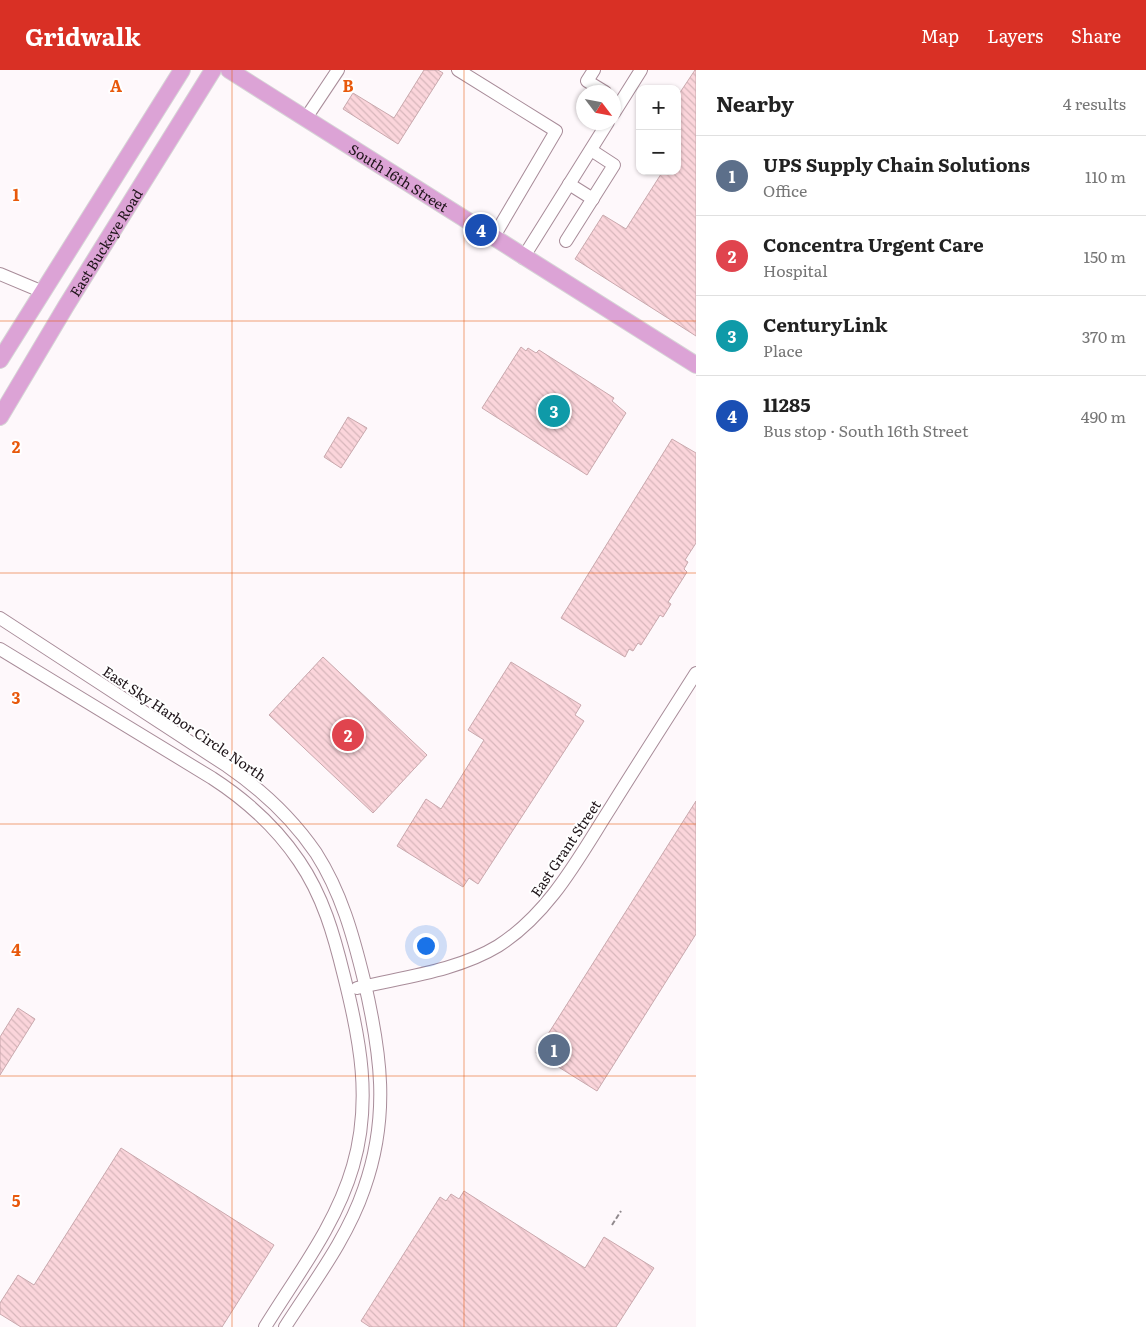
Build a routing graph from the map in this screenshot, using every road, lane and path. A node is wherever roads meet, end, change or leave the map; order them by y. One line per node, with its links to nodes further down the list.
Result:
1 (182, 70): 19 (main road, East Buckeye Road)
2 (212, 70): 20 (main road, East Buckeye Road)
3 (229, 70): 10 (main road, South 16th Street)
4 (338, 70): 10 (street)
5 (458, 70): 15 (street)
6 (594, 70): 8 (street)
7 (640, 70): 9 (street)
8 (594, 85)
9 (621, 95)
10 (306, 118): 15 (main road, South 16th Street)
11 (603, 130): 12 (street)
12 (591, 150): 13 (street); 14 (street)
13 (569, 184): 14 (street); 17 (street)
14 (593, 199): 16 (street)
15 (493, 238): 17 (main road, South 16th Street)
16 (566, 241)
17 (523, 258): 22 (main road, South 16th Street)
18 (0, 274): 19 (street)
19 (42, 292): 20 (main road); 21 (main road, East Buckeye Road)
20 (66, 306): 23 (main road, East Buckeye Road)
21 (0, 360)
22 (696, 365)
23 (0, 417)
24 (0, 618): 27 (street, East Sky Harbor Circle North)
25 (0, 649): 28 (street)
26 (696, 673): 27 (street, East Grant Street)
27 (365, 986): 28 (street, East Grant Street); 30 (street, East Sky Harbor Circle North)
28 (348, 990): 29 (street)
29 (363, 1076): 30 (street); 33 (street)
30 (379, 1130): 34 (street, East Sky Harbor Circle North)
31 (621, 1210): 32 (path)
32 (612, 1224)
33 (264, 1327)
34 (285, 1327)

